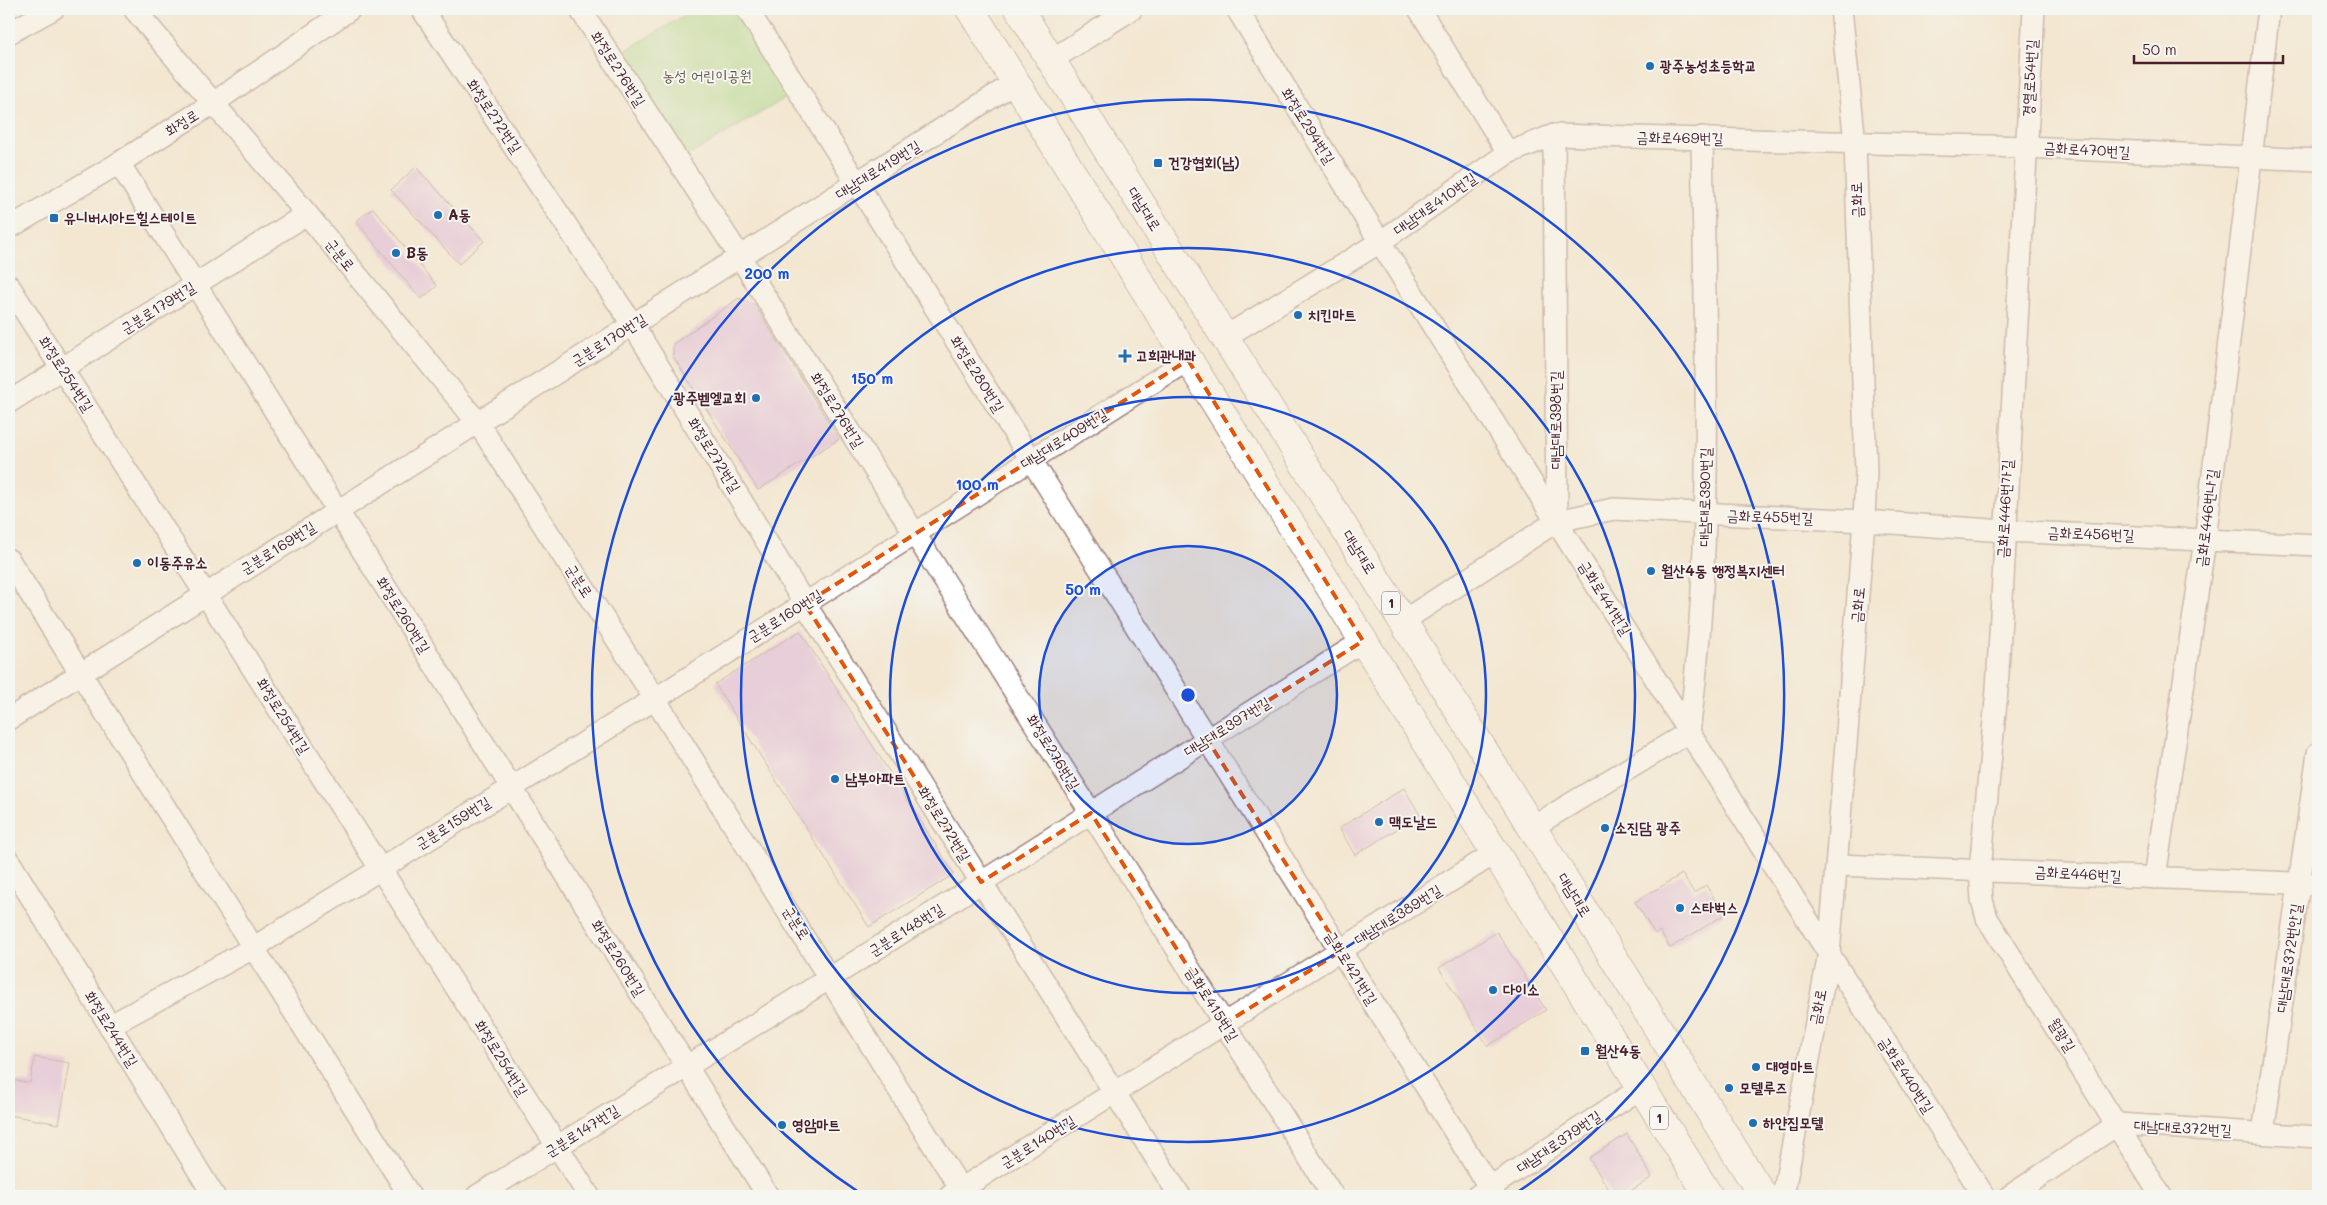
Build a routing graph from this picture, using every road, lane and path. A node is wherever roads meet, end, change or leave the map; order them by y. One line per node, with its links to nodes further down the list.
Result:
1 (53, 9): 15 (street)
2 (134, 9): 18 (street, 군분로)
3 (350, 9): 18 (street, 화정로)
4 (422, 9): 34 (street, 화정로272번길)
5 (580, 9): 31 (street, 화정로276번길)
6 (747, 9): 27 (street, 화정로280번길)
7 (970, 9): 17 (main road, 1)
8 (1019, 9): 16 (main road, 대남대로 / 1)
9 (1132, 9): 16 (street)
10 (1237, 9): 30 (street, 화정로294번길)
11 (1840, 9): 21 (street, 금화로)
12 (2034, 9): 22 (street, 경열로54번길)
13 (2269, 9): 24 (street, 금화로446번나길)
14 (1421, 13): 23 (street)
15 (9, 33)
16 (1051, 60): 35 (main road, 대남대로 / 1)
17 (1016, 82): 27 (street, 대남대로419번길); 36 (main road, 1)
18 (212, 104): 26 (street, 화정로); 28 (street, 군분로)
19 (1554, 136): 20 (street, 금화로469번길); 23 (street, 금화로469번길); 43 (street, 대남대로398번길)
20 (1702, 138): 21 (street, 금화로469번길); 42 (street, 대남대로390번길)
21 (1856, 143): 22 (street, 금화로470번길); 44 (street, 금화로)
22 (2026, 147): 24 (street, 금화로470번길); 45 (street, 금화로446번가길)
23 (1508, 153): 30 (street, 대남대로410번길)
24 (2251, 157): 25 (street, 금화로470번길); 47 (street, 금화로446번나길)
25 (2318, 160)
26 (119, 163): 29 (street, 화정로); 32 (street, 화정로260번길)
27 (857, 183): 31 (street, 대남대로419번길); 40 (street, 화정로280번길)
28 (307, 214): 32 (street, 군분로179번길); 39 (street, 군분로)
29 (9, 228)
30 (1380, 242): 35 (street, 대남대로410번길); 43 (street, 금화로441번길)
31 (740, 257): 34 (street, 군분로170번길); 46 (street, 화정로276번길)
32 (196, 285): 37 (street, 군분로179번길); 41 (street, 화정로260번길)
33 (9, 286): 37 (street, 화정로254번길)
34 (634, 324): 39 (street, 군분로170번길); 51 (street, 화정로272번길)
35 (1225, 338): 52 (main road, 대남대로 / 1)
36 (1188, 360): 40 (street, 대남대로409번길); 53 (main road, 1)
37 (63, 368): 38 (street, 군분로179번길); 50 (street, 화정로254번길)
38 (9, 402)
39 (478, 423): 41 (street, 군분로169번길); 55 (street, 군분로)
40 (1032, 460): 46 (street, 대남대로409번길); 58 (street, 화정로280번길)
41 (338, 511): 50 (street, 군분로169번길); 60 (street, 화정로260번길)
42 (1707, 514): 43 (street, 금화로455번길); 44 (street, 금화로455번길); 57 (street, 대남대로390번길)
43 (1557, 521): 52 (street); 57 (street, 금화로441번길)
44 (1864, 521): 45 (street, 금화로456번길); 65 (street, 금화로)
45 (2004, 531): 47 (street, 금화로456번길); 67 (street, 금화로446번가길)
46 (915, 534): 51 (street, 군분로160번길); 61 (street, 화정로276번길)
47 (2205, 540): 48 (street, 금화로456번길); 68 (street, 금화로446번나길)
48 (2318, 545)
49 (9, 560): 54 (street)
50 (206, 594): 54 (street, 군분로169번길); 66 (street, 화정로254번길)
51 (805, 604): 55 (street, 군분로160번길); 69 (street, 화정로272번길)
52 (1403, 621): 62 (main road, 대남대로 / 1)
53 (1363, 641): 58 (street, 대남대로397번길); 63 (main road, 1)
54 (79, 672): 56 (street, 군분로169번길); 71 (street)
55 (655, 699): 60 (street, 군분로159번길); 74 (street, 군분로)
56 (9, 719)
57 (1689, 732): 62 (street); 73 (street, 금화로441번길)
58 (1207, 739): 61 (street, 대남대로397번길); 72 (street, 금화로421번길)
59 (2318, 753): 70 (street, 대남대로372번안길)
60 (511, 787): 66 (street, 군분로159번길); 77 (street, 화정로260번길)
61 (1091, 813): 69 (street, 군분로148번길); 75 (street, 금화로415번길)
62 (1531, 828): 94 (main road, 대남대로 / 1)
63 (1495, 853): 72 (street, 대남대로389번길); 78 (main road, 1)
64 (9, 861): 76 (street, 화정로244번길)
65 (1837, 865): 67 (street, 금화로446번길); 73 (street, 금화로)
66 (380, 869): 71 (street, 군분로159번길); 83 (street, 화정로254번길)
67 (1980, 870): 68 (street, 금화로446번길); 80 (street, 월광길)
68 (2156, 878): 70 (street, 금화로446번길)
69 (981, 882): 74 (street, 군분로148번길); 79 (street)
70 (2309, 883): 81 (street, 대남대로372번안길)
71 (253, 948): 76 (street, 군분로159번길); 87 (street)
72 (1341, 951): 75 (street, 대남대로389번길); 84 (street, 금화로421번길)
73 (1829, 954): 95 (street, 금화로); 96 (street, 금화로440번길)
74 (830, 978): 77 (street, 군분로147번길); 85 (street, 군분로)
75 (1224, 1024): 79 (street, 군분로140번길); 92 (street, 금화로415번길)
76 (109, 1026): 86 (street, 화정로244번길)
77 (686, 1067): 83 (street, 군분로147번길); 90 (street)
78 (1641, 1088): 84 (street, 대남대로379번길); 93 (main road, 1)
79 (1115, 1093): 85 (street, 군분로140번길); 91 (street)
80 (2118, 1124): 81 (street, 대남대로372번길); 97 (street, 대남대로372번길); 98 (street, 월광길)
81 (2264, 1133): 82 (street, 대남대로372번길)
82 (2318, 1137)
83 (557, 1147): 88 (street, 군분로147번길); 89 (street, 화정로254번길)
84 (1488, 1193)
85 (959, 1194)
86 (214, 1196)
87 (410, 1196)
88 (477, 1196)
89 (588, 1196)
90 (768, 1196)
91 (1180, 1196)
92 (1333, 1196)
93 (1709, 1196)
94 (1763, 1196)
95 (1783, 1196)
96 (1984, 1196)
97 (2010, 1196)
98 (2162, 1196)

